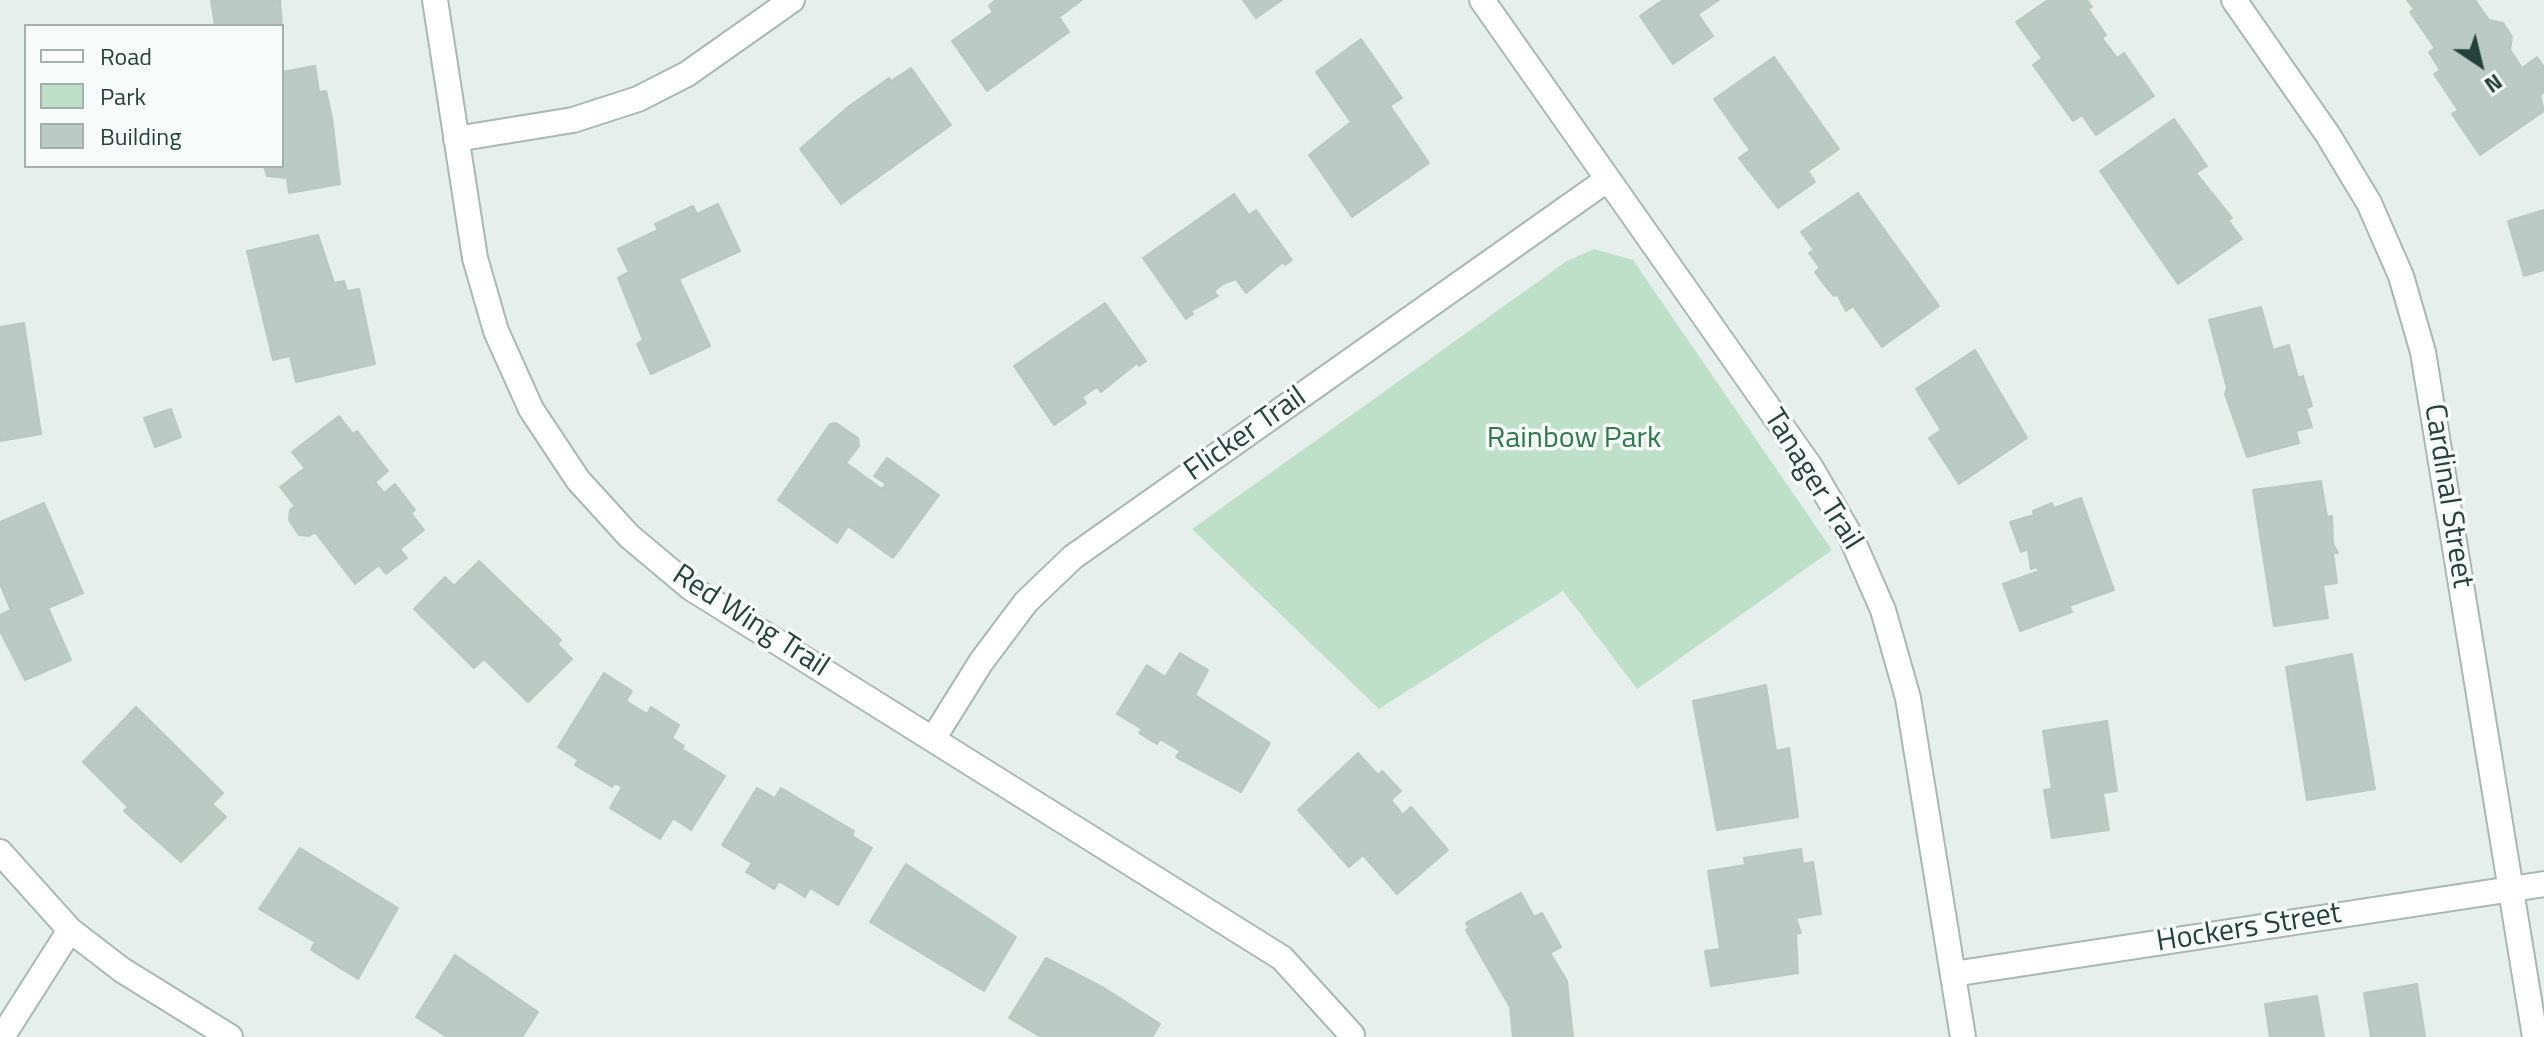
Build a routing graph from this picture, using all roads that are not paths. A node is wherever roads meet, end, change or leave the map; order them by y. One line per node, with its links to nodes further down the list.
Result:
1 (435, 0): 5 (street, Red Wing Trail)
2 (792, 0): 5 (street)
3 (1482, 0): 6 (street, Tanager Trail)
4 (2234, 0): 10 (street, Cardinal Street)
5 (456, 139): 7 (street, Red Wing Trail)
6 (1608, 179): 7 (street, Flicker Trail); 12 (street, Tanager Trail)
7 (933, 739): 13 (street, Red Wing Trail)
8 (0, 852): 11 (street)
9 (2544, 884): 10 (street, Hockers Street)
10 (2511, 889): 12 (street, Hockers Street); 17 (street, Cardinal Street)
11 (70, 930): 14 (street); 15 (street)
12 (1953, 974): 16 (street, Tanager Trail)
13 (1352, 1035)
14 (2, 1037)
15 (230, 1037)
16 (1963, 1037)
17 (2535, 1037)

